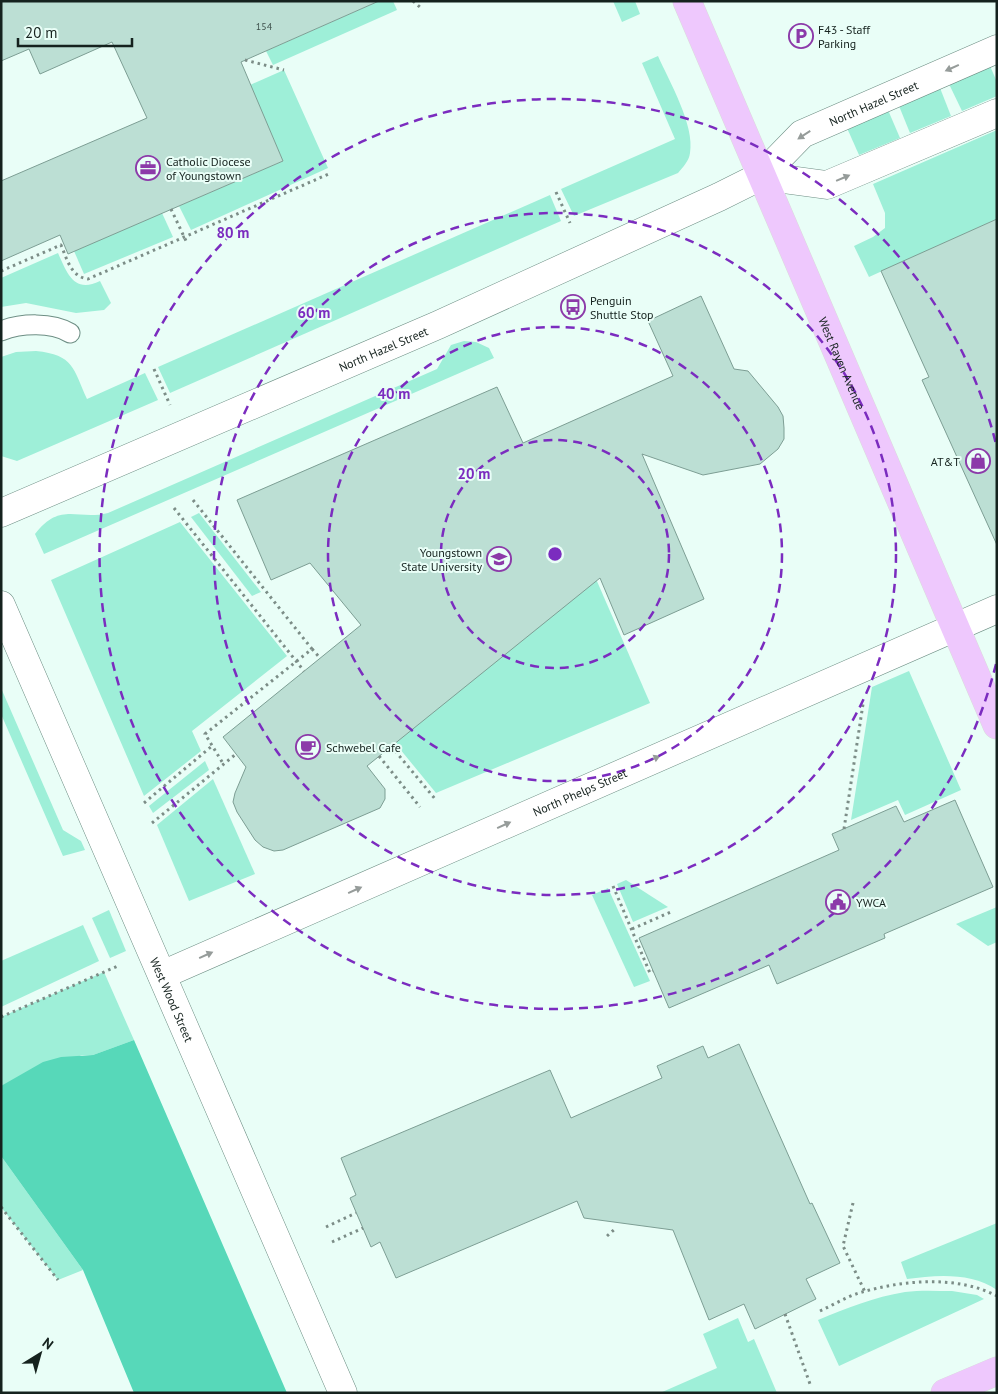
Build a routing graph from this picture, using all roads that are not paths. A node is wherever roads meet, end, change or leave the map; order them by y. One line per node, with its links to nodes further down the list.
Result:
1 (686, 1): 4 (main road, West Rayen Avenue)
2 (997, 49): 4 (street, North Hazel Street, one-way to 4)
3 (997, 113): 4 (street, one-way to 3)
4 (761, 176): 7 (street, North Hazel Street); 10 (main road, West Rayen Avenue)
5 (1, 331): 6 (lane)
6 (70, 333)
7 (1, 514)
8 (1, 605): 12 (street, West Wood Street)
9 (997, 609): 10 (street, North Phelps Street)
10 (955, 627): 11 (main road, West Rayen Avenue); 12 (street, North Phelps Street, one-way to 10)
11 (997, 725)
12 (157, 963): 14 (street, West Wood Street)
13 (997, 1371): 15 (main road)
14 (343, 1393)
15 (945, 1393)

